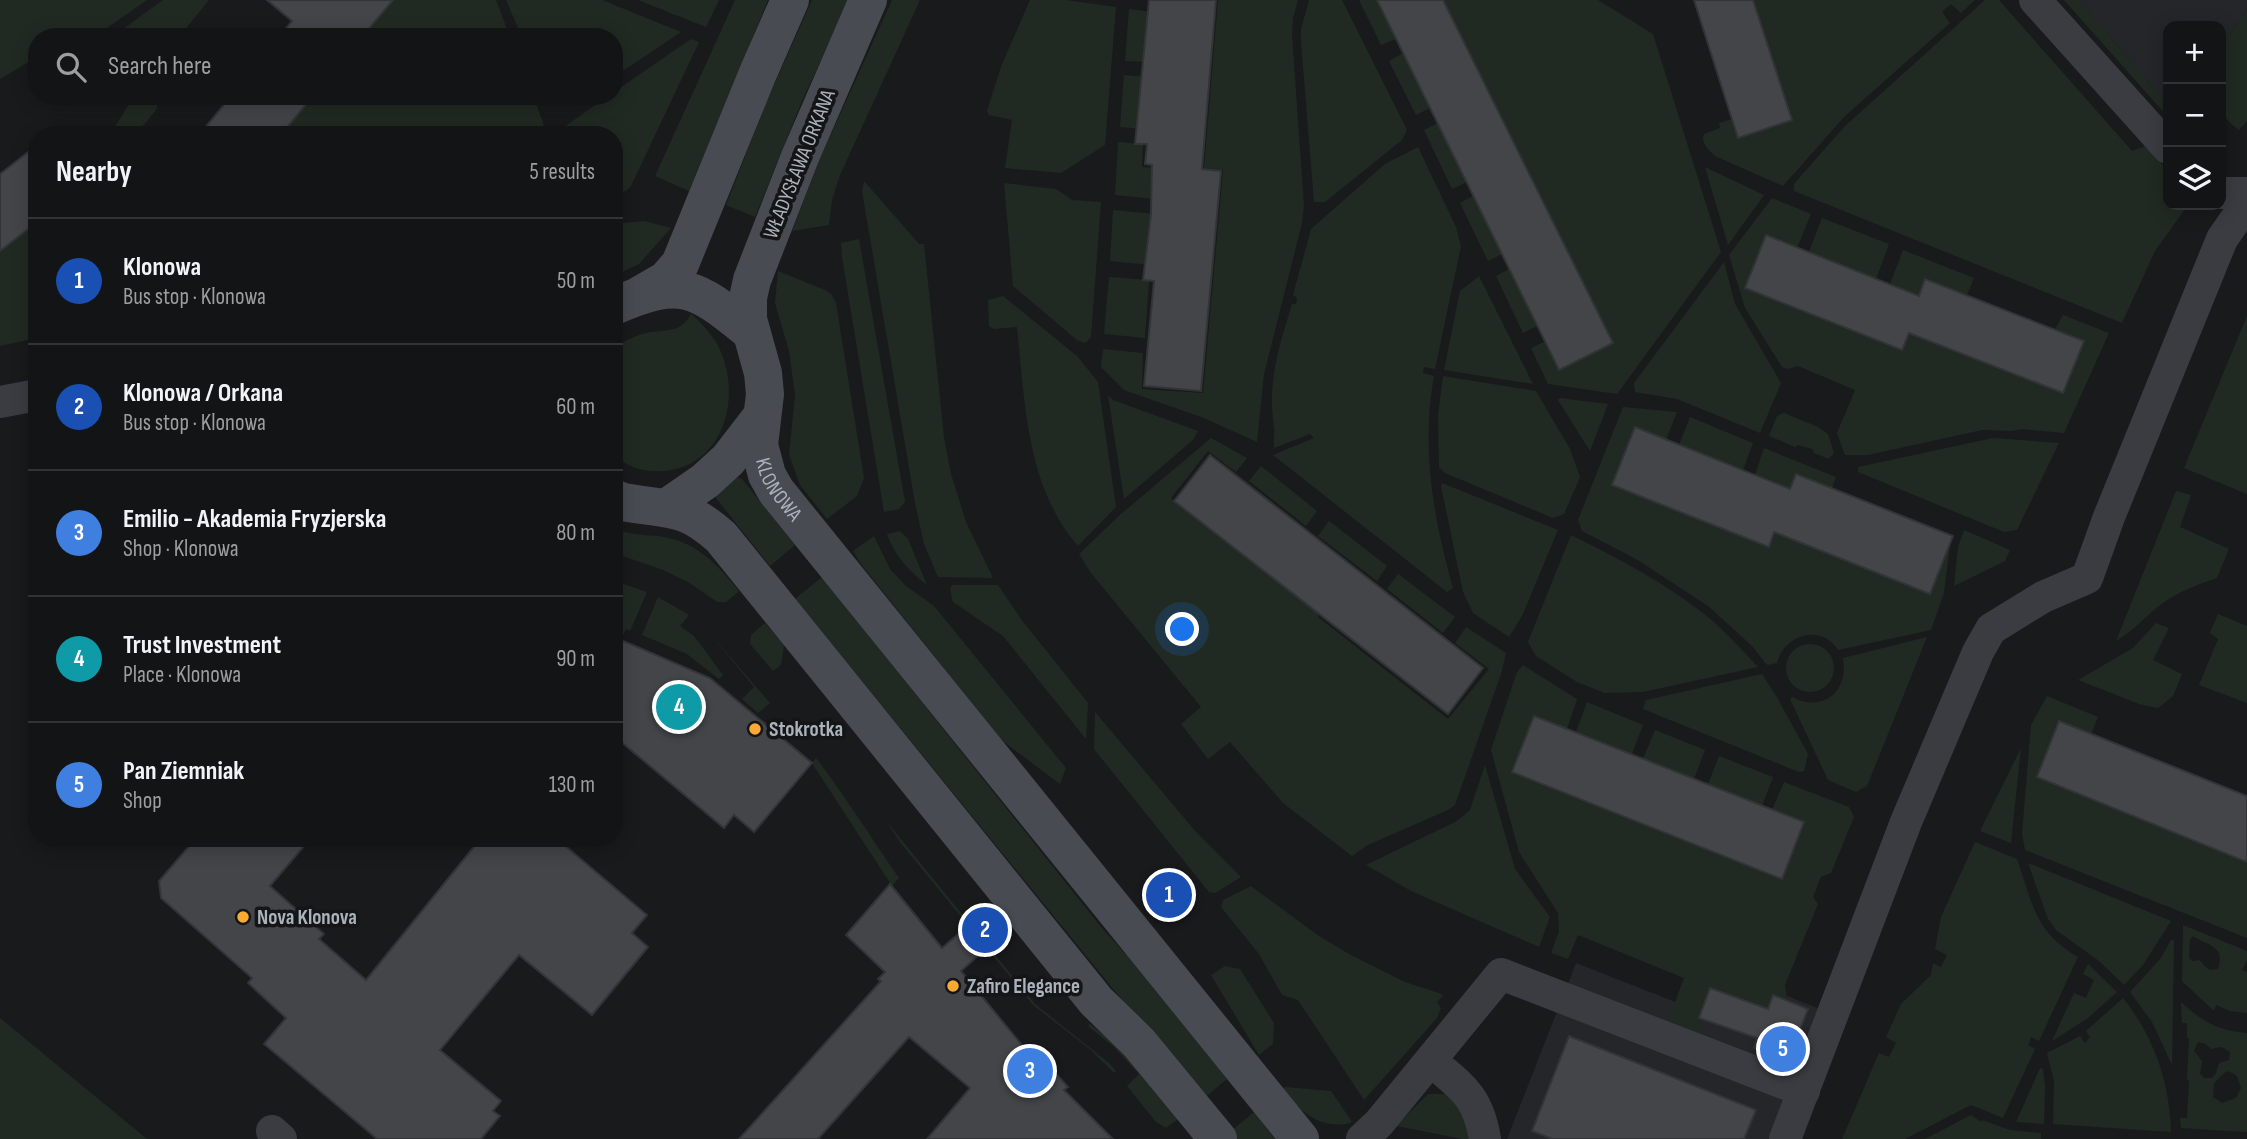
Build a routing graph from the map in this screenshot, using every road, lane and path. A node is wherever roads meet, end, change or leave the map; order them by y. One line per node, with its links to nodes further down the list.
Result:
1 (790, 0): 8 (street)
2 (868, 0): 9 (street, WŁADYSŁAWA ORKANA)
3 (2035, 0): 4 (street)
4 (2167, 147)
5 (2226, 192): 6 (street)
6 (2247, 193)
7 (2247, 203): 16 (street)
8 (627, 301): 9 (street)
9 (751, 332): 12 (street, WŁADYSŁAWA ORKANA)
10 (28, 397): 11 (street)
11 (0, 402)
12 (762, 416): 14 (street); 18 (street, KLONOWA)
13 (623, 502): 14 (street)
14 (666, 508): 17 (street)
15 (1431, 1062): 16 (street); 19 (street); 20 (street)
16 (1804, 1091): 21 (street)
17 (1217, 1139)
18 (1300, 1139)
19 (1362, 1139)
20 (1485, 1139)
21 (1785, 1139)

